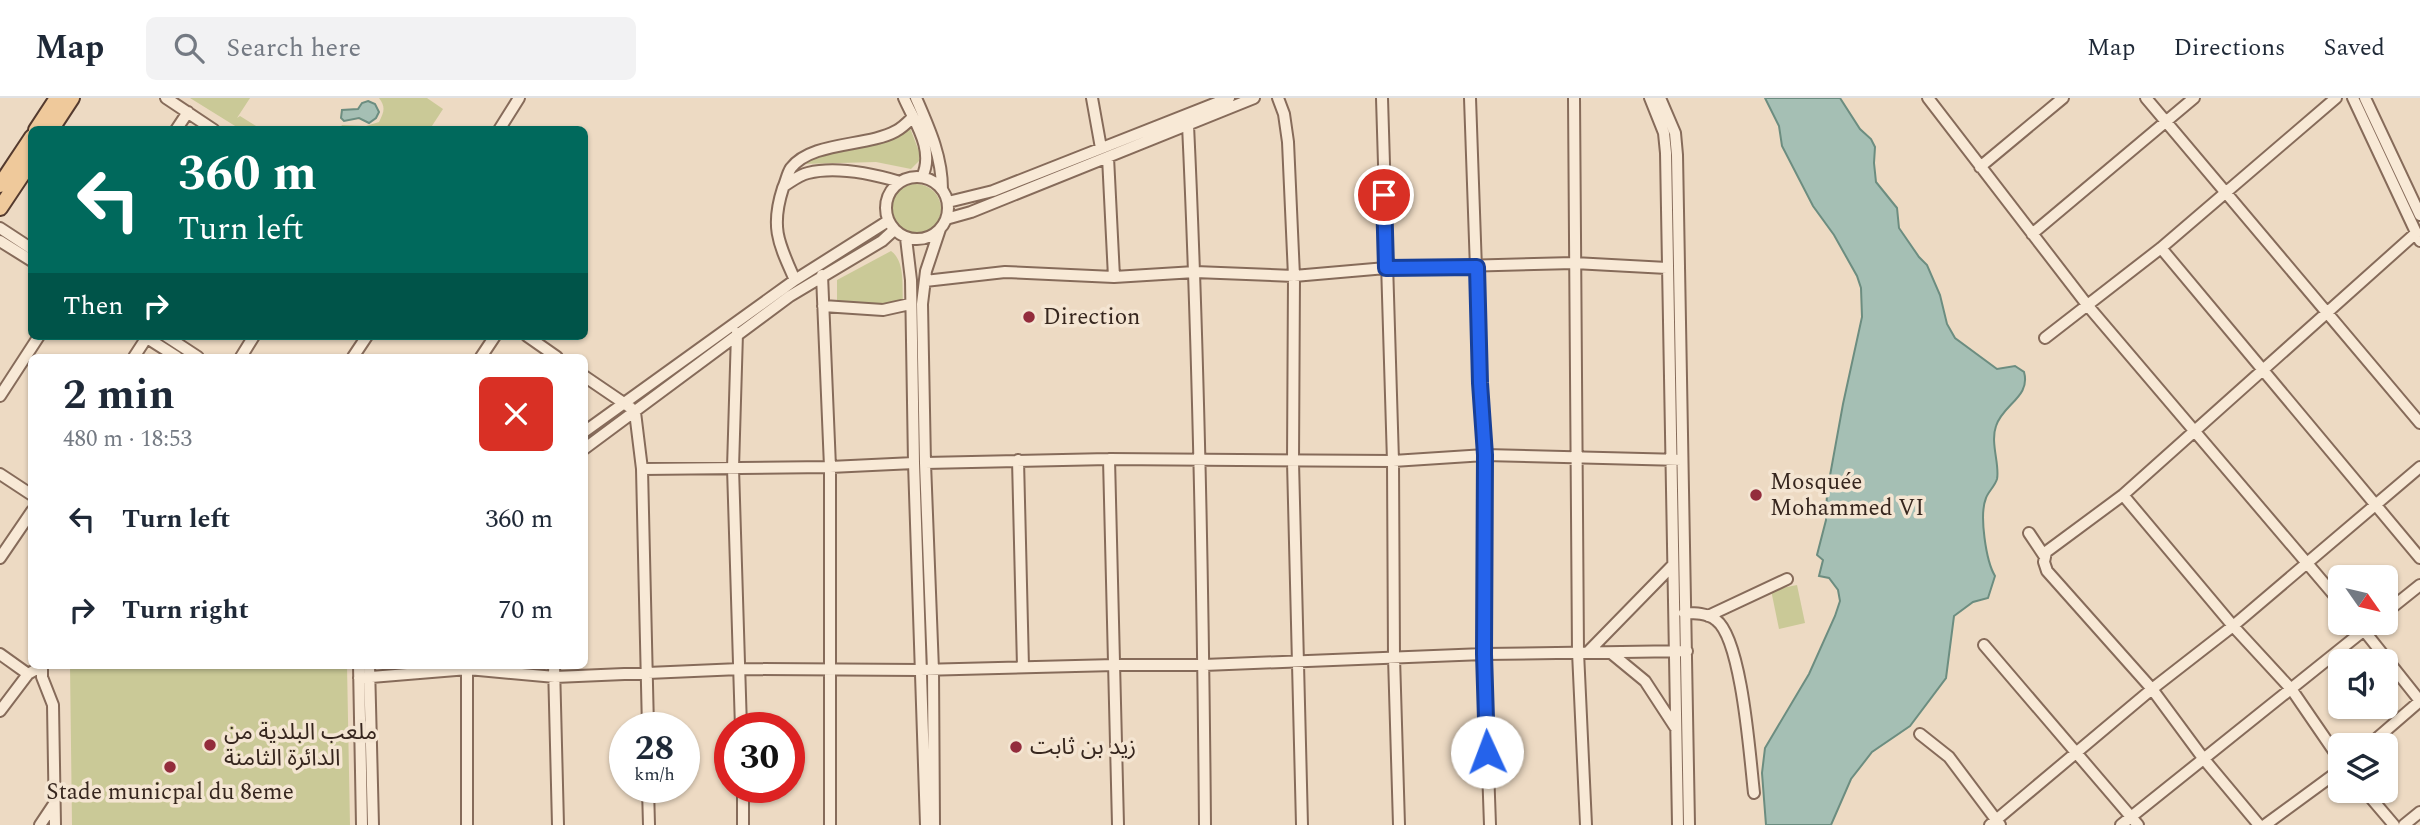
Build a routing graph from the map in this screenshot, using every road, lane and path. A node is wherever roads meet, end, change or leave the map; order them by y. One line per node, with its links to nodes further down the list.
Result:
1 (72, 98): 23 (main road)
2 (166, 98): 22 (street)
3 (519, 98): 30 (street)
4 (904, 98): 24 (street)
5 (916, 98): 39 (street)
6 (1092, 98): 32 (street)
7 (1229, 98): 32 (street)
8 (1254, 98): 26 (street)
9 (1278, 98): 60 (street)
10 (1382, 98): 56 (street)
11 (1470, 98): 55 (street)
12 (1574, 98): 54 (street)
13 (1650, 98): 57 (street)
14 (1660, 98): 89 (street)
15 (1929, 98): 34 (street)
16 (2063, 98): 34 (street)
17 (2146, 98): 25 (street)
18 (2194, 98): 25 (street)
19 (2336, 98): 40 (street)
20 (2353, 98): 48 (street)
21 (2365, 98): 43 (street)
22 (188, 112): 28 (street); 29 (street)
23 (54, 114): 27 (main road)
24 (912, 118): 35 (street); 38 (street)
25 (2166, 121): 40 (street); 47 (street)
26 (1188, 125): 32 (street); 58 (street)
27 (40, 126)
28 (179, 126)
29 (208, 126)
30 (502, 126)
31 (28, 143): 37 (main road)
32 (1105, 152): 41 (street); 44 (street); 61 (street)
33 (28, 166): 42 (main road)
34 (1980, 167): 47 (street)
35 (922, 177): 36 (street); 39 (street)
36 (900, 181): 38 (street); 45 (street)
37 (0, 185)
38 (784, 186): 62 (street)
39 (942, 189): 41 (street)
40 (2226, 193): 52 (street); 67 (street)
41 (948, 202): 44 (street)
42 (0, 208)
43 (2420, 215)
44 (943, 224): 49 (street); 63 (street)
45 (891, 226): 49 (street); 59 (street); 62 (street)
46 (0, 228): 51 (street)
47 (2032, 234): 66 (street)
48 (2418, 237): 67 (street)
49 (906, 238): 64 (street)
50 (0, 241): 53 (street)
51 (28, 246)
52 (2161, 248): 66 (street); 77 (street)
53 (28, 258)
54 (1574, 263): 55 (street); 57 (street); 87 (street)
55 (1477, 267): 56 (street); 86 (street)
56 (1386, 268): 60 (street); 92 (street)
57 (1667, 268): 89 (street)
58 (1195, 272): 60 (street); 61 (street); 91 (street)
59 (822, 275): 65 (street); 68 (street)
60 (1294, 276): 93 (street)
61 (1114, 277): 63 (street)
62 (795, 280): 80 (street)
63 (925, 281): 94 (street)
64 (910, 304): 65 (street); 94 (street)
65 (823, 306): 95 (street)
66 (2088, 306): 69 (street); 84 (street)
67 (2327, 313): 77 (street); 82 (street)
68 (737, 333): 81 (street); 97 (street)
69 (2045, 338)
70 (36, 340): 79 (street)
71 (150, 340): 74 (street)
72 (172, 340): 75 (street)
73 (533, 340): 76 (street)
74 (172, 354)
75 (193, 354)
76 (553, 354)
77 (2263, 370): 84 (street); 102 (street)
78 (588, 379): 80 (street)
79 (0, 396)
80 (626, 404): 81 (street); 83 (street)
81 (635, 412): 85 (street); 98 (street)
82 (2420, 424)
83 (588, 429)
84 (2194, 431): 101 (street); 108 (street)
85 (588, 446)
86 (1485, 455): 87 (street); 92 (street); 125 (street)
87 (1576, 457): 89 (street); 121 (street)
88 (1109, 459): 90 (street); 91 (street); 128 (street)
89 (1677, 459): 109 (street); 114 (street)
90 (1018, 460): 94 (street); 130 (street)
91 (1200, 461): 93 (street); 129 (street)
92 (1393, 461): 93 (street); 126 (street)
93 (1293, 462): 127 (street)
94 (919, 463): 95 (street); 138 (street); 139 (street)
95 (830, 467): 97 (street); 136 (street)
96 (2420, 467): 102 (street)
97 (733, 468): 98 (street); 137 (street)
98 (642, 469): 143 (street)
99 (0, 474): 100 (street)
100 (28, 492)
101 (2123, 495): 105 (street); 116 (street)
102 (2376, 506): 107 (street); 108 (street)
103 (28, 517): 106 (street)
104 (2028, 533): 105 (street)
105 (2045, 557): 144 (street)
106 (0, 558)
107 (2420, 558)
108 (2306, 564): 112 (street); 116 (street)
109 (1672, 566): 121 (street); 122 (street)
110 (1787, 579): 115 (street)
111 (2420, 585): 113 (street)
112 (2328, 589)
113 (2398, 603)
114 (1684, 612): 115 (street); 120 (street)
115 (1708, 616): 157 (street)
116 (2232, 626): 144 (street); 145 (street)
117 (2354, 635): 145 (street)
118 (2372, 635): 146 (street)
119 (1984, 645): 154 (street)
120 (1687, 651): 122 (street); 183 (street)
121 (1583, 652): 123 (street); 125 (street); 181 (street)
122 (1674, 652): 123 (street); 150 (street)
123 (1611, 653): 150 (street)
124 (0, 654): 142 (street)
125 (1484, 654): 126 (street); 180 (street)
126 (1394, 657): 127 (street); 179 (street)
127 (1299, 660): 129 (street); 178 (street)
128 (1115, 665): 129 (street); 130 (street); 176 (street)
129 (1204, 665): 177 (street)
130 (1023, 667): 139 (street)
131 (36, 669): 142 (street)
132 (42, 669): 161 (street)
133 (434, 669): 141 (street)
134 (468, 669): 169 (street)
135 (511, 669): 140 (street)
136 (829, 669): 137 (street); 138 (street); 173 (street)
137 (740, 670): 143 (street); 149 (street)
138 (920, 670): 139 (street); 174 (street)
139 (933, 670): 175 (street)
140 (554, 671): 143 (street); 170 (street)
141 (366, 673): 167 (street); 168 (street)
142 (28, 674): 147 (street)
143 (647, 674): 148 (street)
144 (2152, 689): 154 (street); 155 (street)
145 (2292, 690): 153 (street); 155 (street)
146 (2420, 701): 151 (street)
147 (0, 711)
148 (648, 712)
149 (741, 712)
150 (1676, 730): 182 (street)
151 (2383, 733)
152 (1920, 734): 164 (street)
153 (2328, 742)
154 (2077, 751): 163 (street); 164 (street)
155 (2203, 758): 163 (street); 185 (street)
156 (2328, 778): 186 (street)
157 (1755, 793)
158 (648, 803): 171 (street)
159 (743, 803): 172 (street)
160 (2375, 803): 187 (street)
161 (54, 804): 165 (street); 166 (street)
162 (2420, 812): 188 (street)
163 (2135, 821): 184 (street)
164 (1995, 823)
165 (40, 825)
166 (55, 825)
167 (362, 825)
168 (373, 825)
169 (467, 825)
170 (558, 825)
171 (649, 825)
172 (743, 825)
173 (830, 825)
174 (926, 825)
175 (934, 825)
176 (1118, 825)
177 (1205, 825)
178 (1302, 825)
179 (1399, 825)
180 (1490, 825)
181 (1586, 825)
182 (1678, 825)
183 (1689, 825)
184 (2121, 825)
185 (2259, 825)
186 (2265, 825)
187 (2394, 825)
188 (2404, 825)

